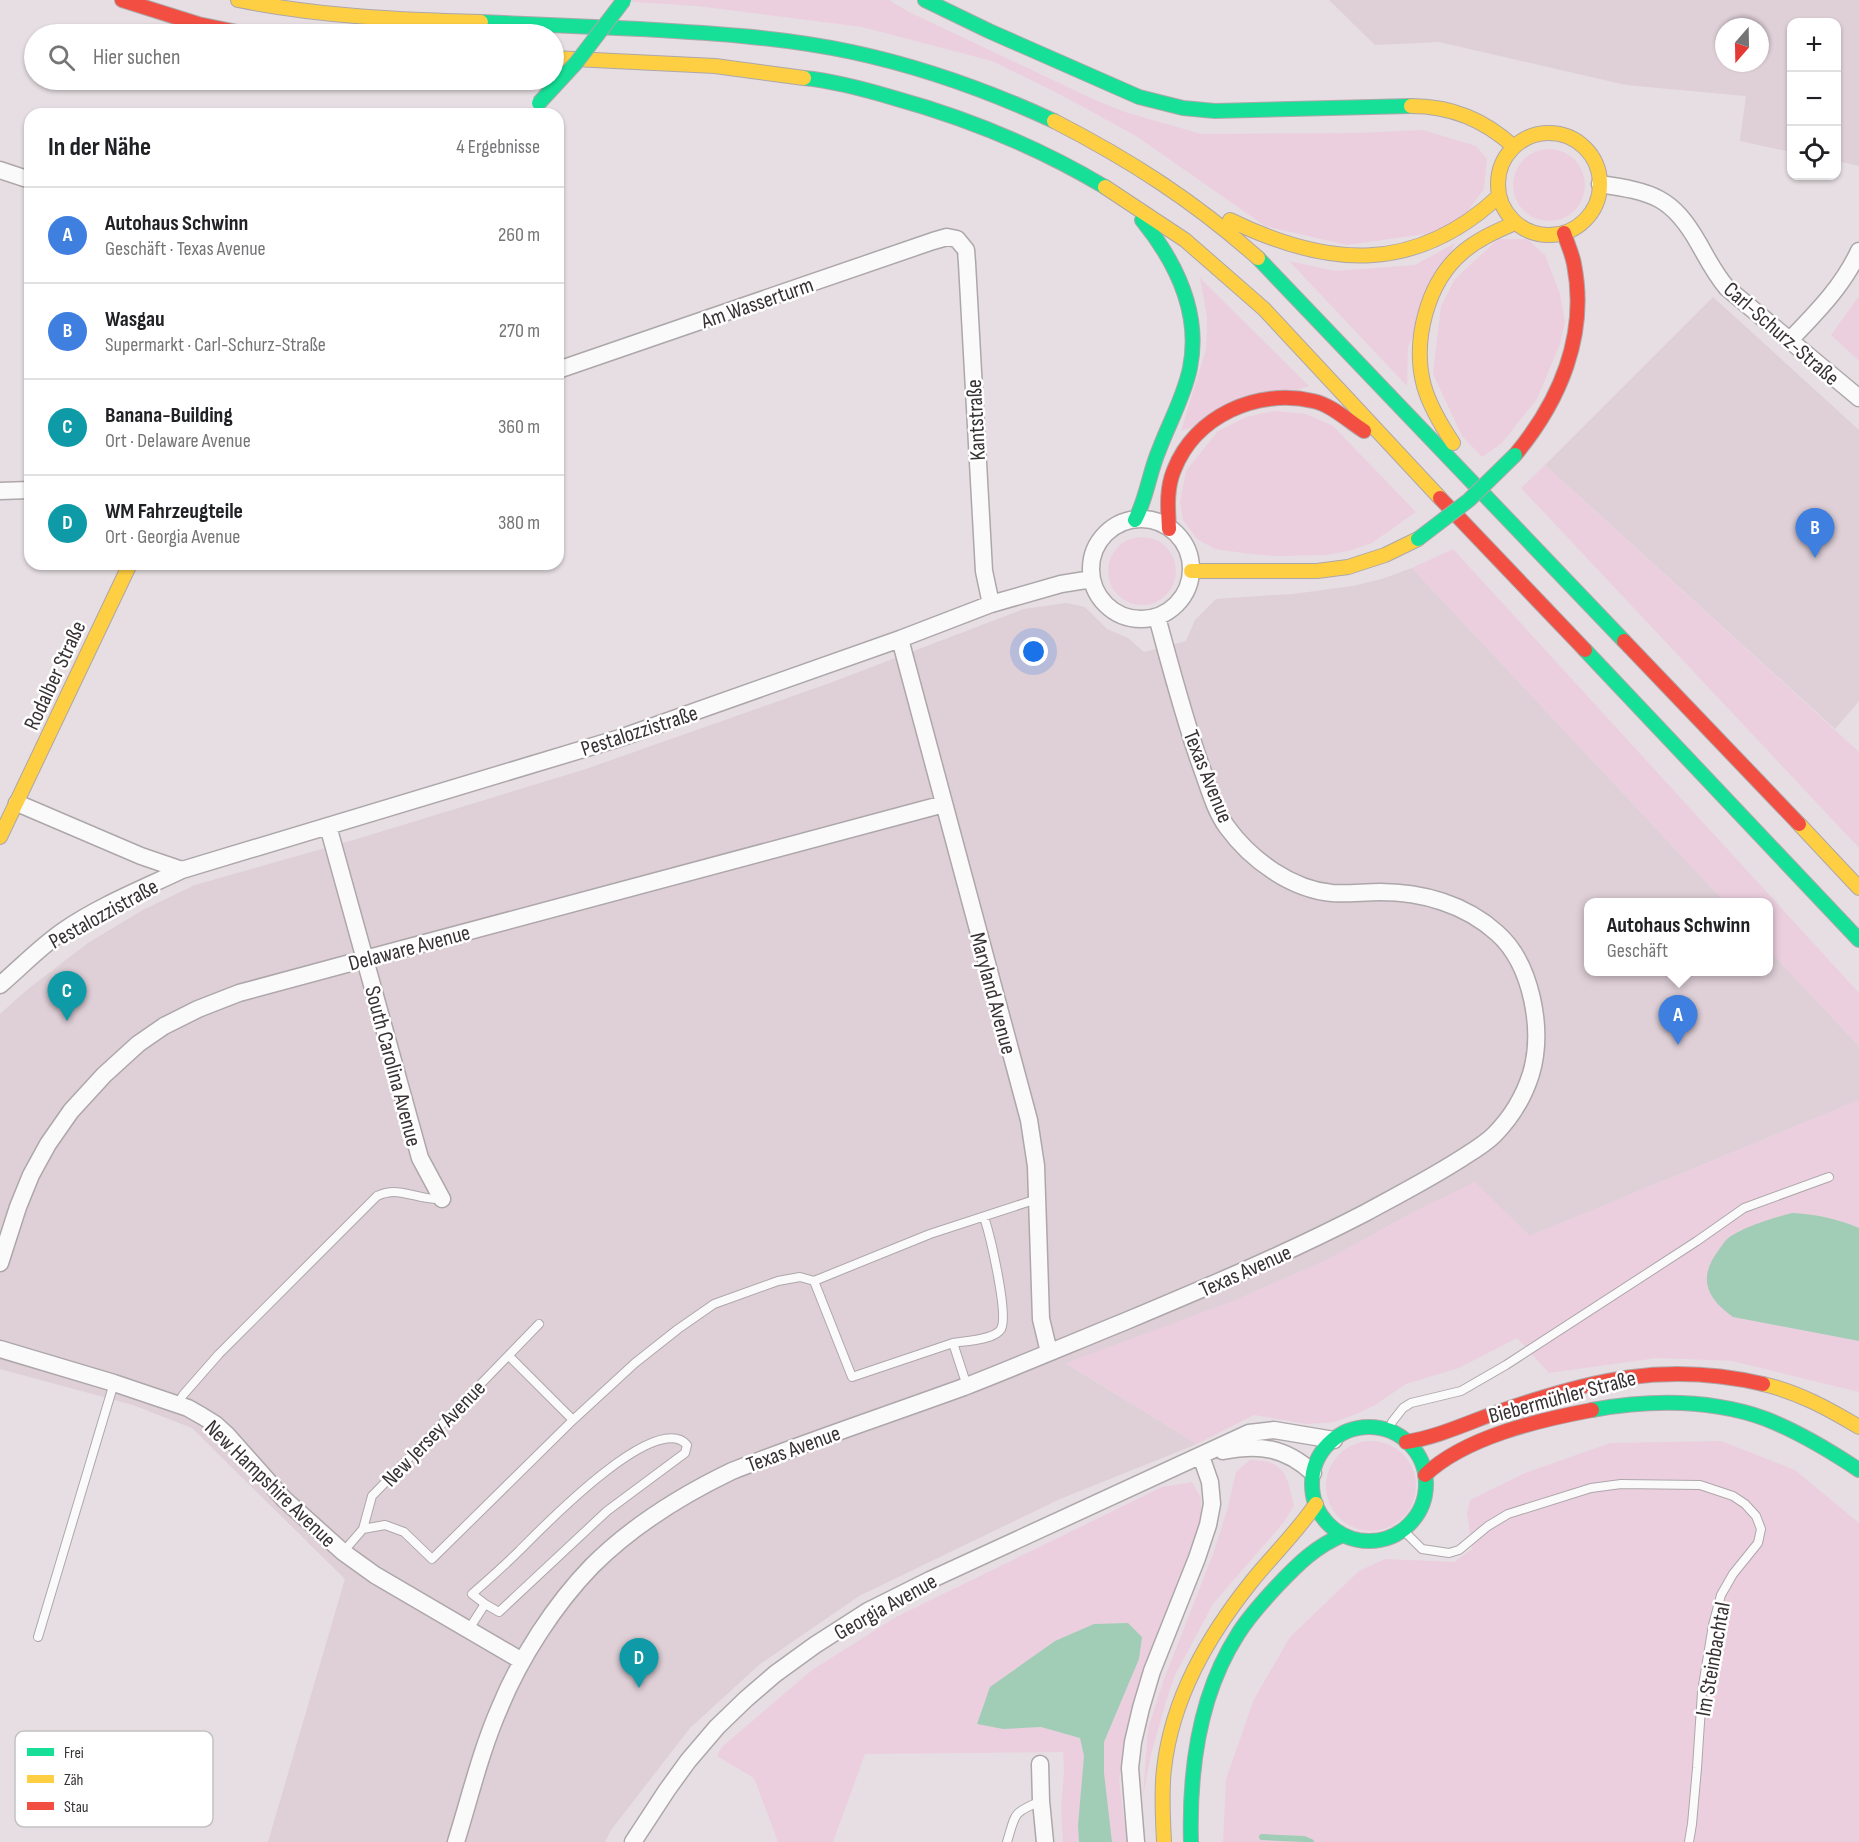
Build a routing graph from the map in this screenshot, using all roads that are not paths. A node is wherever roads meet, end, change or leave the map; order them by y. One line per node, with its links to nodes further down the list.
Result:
1 (122, 0): 5 (main road)
2 (237, 0): 6 (main road)
3 (624, 0): 9 (main road, bridge)
4 (925, 0): 12 (main road)
5 (198, 24)
6 (512, 24)
7 (564, 27): 18 (main road)
8 (564, 58): 17 (main road)
9 (564, 76)
10 (552, 90): 11 (main road, bridge)
11 (534, 108)
12 (1514, 147): 15 (main road); 16 (main road)
13 (0, 170): 14 (street)
14 (24, 178)
15 (1600, 184): 20 (main road); 23 (street, Carl-Schurz-Straße)
16 (1499, 196): 18 (main road); 19 (main road)
17 (1121, 197): 26 (main road); 29 (main road)
18 (1190, 202): 30 (main road)
19 (1515, 223): 20 (main road); 30 (main road)
20 (1564, 233): 33 (main road, bridge)
21 (957, 238): 24 (street, Am Wasserturm); 35 (street, Kantstraße)
22 (1859, 251): 23 (street)
23 (1790, 340): 25 (street, Carl-Schurz-Straße)
24 (564, 368)
25 (1859, 398)
26 (1404, 459): 31 (main road); 44 (main road)
27 (24, 490): 28 (street)
28 (0, 491)
29 (1135, 520): 31 (street); 34 (street)
30 (1512, 524): 43 (main road)
31 (1169, 529): 33 (street)
32 (127, 570): 38 (main road, Rodalber Straße)
33 (1191, 571): 36 (street)
34 (1092, 579): 35 (street, Pestalozzistraße); 36 (street)
35 (991, 604): 37 (street, Pestalozzistraße)
36 (1157, 616): 56 (street, Texas Avenue)
37 (900, 639): 39 (street, Maryland Avenue); 40 (street, Pestalozzistraße)
38 (17, 803): 41 (main road, Rodalber Straße); 42 (street, Pestalozzistraße)
39 (944, 804): 45 (street, Delaware Avenue); 49 (street, Maryland Avenue)
40 (328, 826): 42 (street, Pestalozzistraße); 45 (street, South Carolina Avenue)
41 (0, 837)
42 (182, 870): 46 (street, Pestalozzistraße)
43 (1859, 888)
44 (1859, 940)
45 (365, 958): 48 (street, South Carolina Avenue); 51 (street, Delaware Avenue)
46 (0, 985)
47 (1828, 1177): 63 (lane)
48 (442, 1198): 60 (lane)
49 (1038, 1199): 50 (lane); 56 (street, Maryland Avenue)
50 (984, 1218): 52 (lane); 54 (lane)
51 (0, 1263)
52 (814, 1281): 54 (lane); 61 (lane)
53 (539, 1324): 57 (lane, New Jersey Avenue)
54 (953, 1342): 59 (lane)
55 (0, 1349): 58 (street, New Hampshire Avenue)
56 (1049, 1352): 59 (street, Texas Avenue)
57 (509, 1356): 61 (lane); 71 (lane, New Jersey Avenue)
58 (114, 1383): 60 (street, New Hampshire Avenue); 77 (lane)
59 (967, 1386): 78 (street, Texas Avenue)
60 (177, 1405): 74 (street, New Hampshire Avenue)
61 (573, 1420): 71 (lane)
62 (1857, 1426): 65 (main road, Biebermühler Straße)
63 (1388, 1431): 64 (main road); 65 (main road)
64 (1334, 1440): 66 (street, Georgia Avenue); 68 (main road)
65 (1406, 1442): 69 (main road)
66 (1201, 1456): 68 (street, Georgia Avenue); 82 (street, Georgia Avenue); 85 (street)
67 (1859, 1470): 69 (main road, Biebermühler Straße)
68 (1313, 1473): 70 (main road)
69 (1425, 1475): 72 (main road)
70 (1316, 1503): 73 (main road); 86 (main road)
71 (363, 1529): 74 (lane, New Jersey Avenue)
72 (1403, 1530): 73 (main road); 88 (lane, Im Steinbachtal)
73 (1343, 1535): 87 (main road)
74 (344, 1552): 76 (street, New Hampshire Avenue)
75 (485, 1604): 75 (lane); 76 (lane)
76 (469, 1629): 78 (street, New Hampshire Avenue)
77 (38, 1637)
78 (522, 1661): 81 (street, Texas Avenue)
79 (1040, 1764): 80 (street)
80 (1041, 1801): 83 (lane); 84 (street)
81 (456, 1842)
82 (633, 1842)
83 (1007, 1842)
84 (1046, 1842)
85 (1136, 1842)
86 (1164, 1842)
87 (1191, 1842)
88 (1689, 1842)

